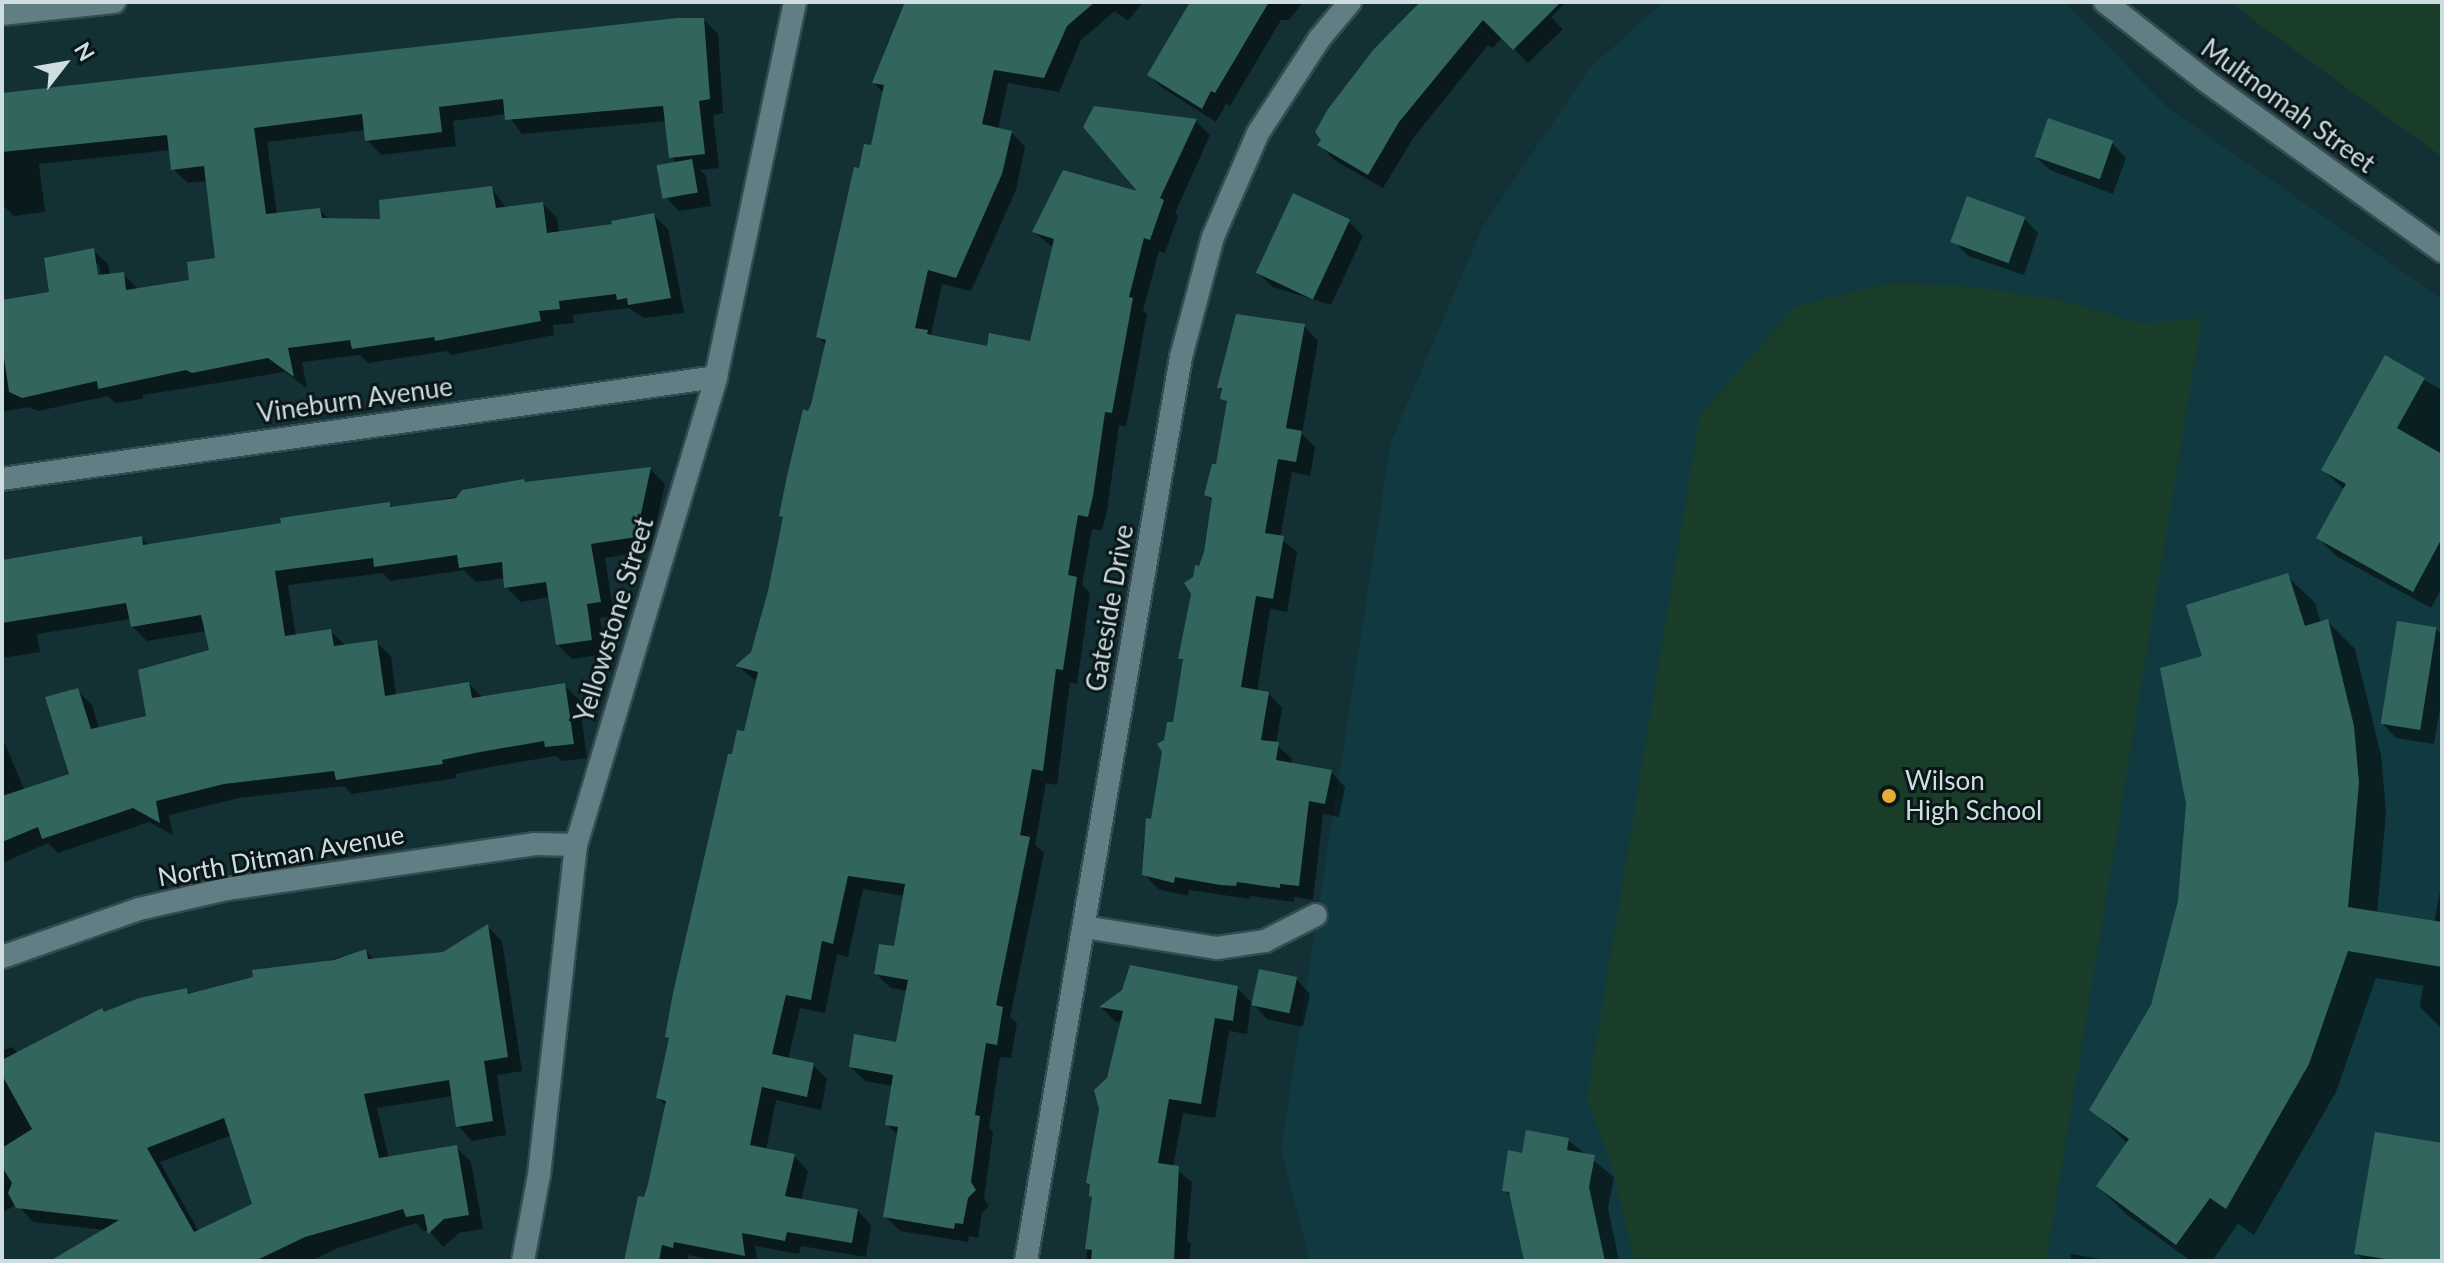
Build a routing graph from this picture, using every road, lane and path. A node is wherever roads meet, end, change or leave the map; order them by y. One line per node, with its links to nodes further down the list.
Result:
1 (114, 2): 5 (street)
2 (795, 2): 7 (street, Yellowstone Street)
3 (1350, 2): 11 (street, Gateside Drive)
4 (2105, 2): 6 (street, Multnomah Street)
5 (2, 14)
6 (2442, 251)
7 (716, 377): 8 (street, Vineburn Avenue); 9 (street, Yellowstone Street)
8 (2, 479)
9 (576, 845): 12 (street, North Ditman Avenue); 13 (street, Yellowstone Street)
10 (1316, 915): 11 (street)
11 (1084, 927): 14 (street, Gateside Drive)
12 (2, 957)
13 (523, 1261)
14 (1026, 1261)

